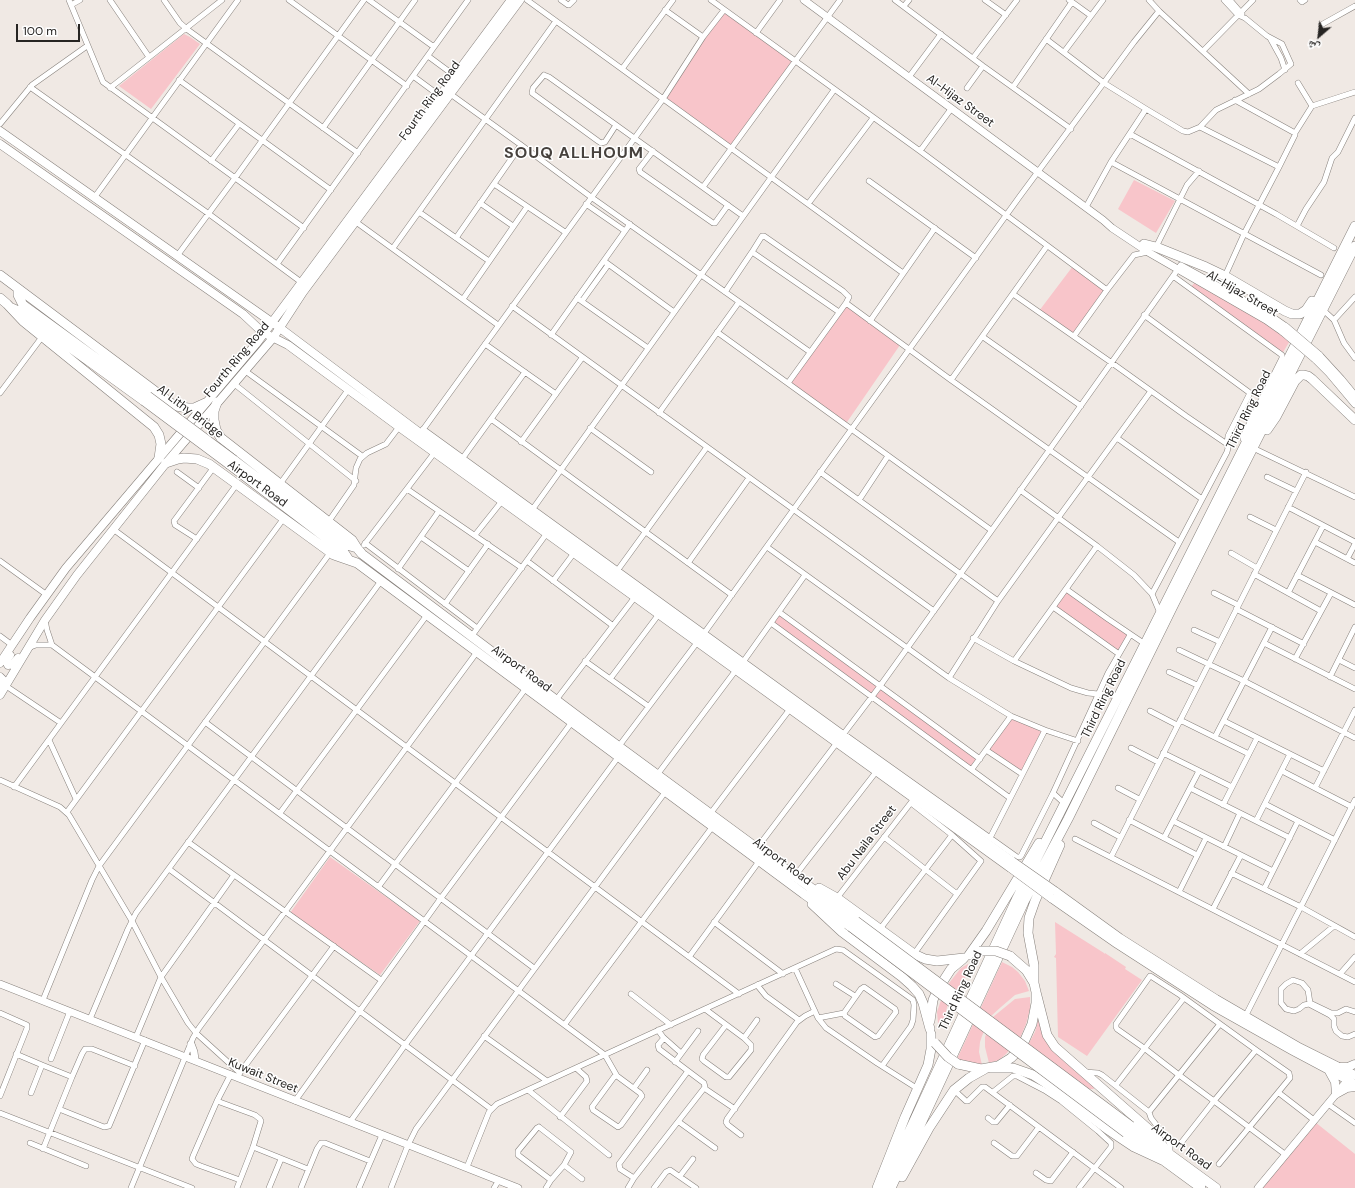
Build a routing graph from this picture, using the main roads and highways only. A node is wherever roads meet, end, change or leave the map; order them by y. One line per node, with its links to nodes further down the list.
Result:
1 (511, 0): 4 (main road, Fourth Ring Road)
2 (520, 0): 4 (main road, Fourth Ring Road)
3 (804, 0): 11 (main road, Al-Hijaz Street)
4 (445, 93): 17 (main road, Fourth Ring Road); 18 (main road, Fourth Ring Road)
5 (0, 132): 7 (main road)
6 (0, 144): 8 (main road)
7 (123, 219): 8 (main road); 18 (main road)
8 (118, 226): 21 (main road)
9 (1355, 226): 13 (highway, Third Ring Road)
10 (1355, 246): 34 (highway, Third Ring Road)
11 (1149, 248): 13 (highway); 20 (main road, Al-Hijaz Street); 20 (main road, Al-Hijaz Street)
12 (0, 275): 14 (highway)
13 (1324, 285): 34 (highway, Third Ring Road)
14 (18, 289): 27 (highway); 38 (highway, Al Lithy Bridge, bridge)
15 (0, 298): 16 (highway)
16 (10, 308): 31 (highway); 39 (highway, Al Lithy Bridge, bridge)
17 (286, 318): 19 (main road, Fourth Ring Road); 23 (main road)
18 (271, 322): 19 (main road); 21 (main road, Fourth Ring Road)
19 (280, 328): 22 (main road, Fourth Ring Road); 23 (main road)
20 (1284, 329): 25 (main road, Al-Hijaz Street, bridge)
21 (264, 332): 22 (main road); 29 (main road, Fourth Ring Road)
22 (273, 338): 23 (main road); 24 (main road, Fourth Ring Road)
23 (290, 341): 24 (main road); 33 (main road); 33 (main road)
24 (265, 348): 28 (main road, Fourth Ring Road)
25 (1317, 357): 26 (main road, Al-Hijaz Street); 30 (main road, Al-Hijaz Street)
26 (1355, 396)
27 (163, 398): 29 (highway); 31 (highway)
28 (218, 402): 35 (highway, Airport Road); 36 (main road, Fourth Ring Road)
29 (206, 403): 36 (main road, Fourth Ring Road)
30 (1355, 404)
31 (144, 419): 36 (highway)
32 (1355, 420): 34 (highway)
33 (420, 434): 43 (main road); 43 (main road)
34 (1252, 444): 40 (highway, Third Ring Road)
35 (231, 446): 37 (highway); 38 (highway, Airport Road)
36 (163, 460): 37 (highway, Airport Road); 41 (main road, Fourth Ring Road); 42 (main road, Fourth Ring Road)
37 (214, 467): 39 (highway, Airport Road)
38 (360, 548): 53 (highway, Airport Road)
39 (349, 560): 54 (highway, Airport Road)
40 (1171, 603): 50 (highway, Third Ring Road); 51 (highway, Third Ring Road)
41 (30, 618): 42 (main road); 44 (main road, Fourth Ring Road)
42 (38, 631): 47 (main road, Fourth Ring Road)
43 (701, 637): 45 (main road)
44 (0, 664)
45 (740, 665): 49 (main road); 49 (main road)
46 (0, 677): 47 (main road)
47 (3, 686): 48 (main road, Fourth Ring Road)
48 (0, 695)
49 (840, 739): 52 (main road); 52 (main road)
50 (1068, 819): 59 (highway); 76 (highway, Third Ring Road)
51 (1055, 823): 57 (highway); 75 (highway, Third Ring Road)
52 (1010, 864): 55 (main road, bridge)
53 (799, 878): 56 (highway, Airport Road); 57 (highway)
54 (804, 894): 56 (highway, Airport Road); 60 (highway)
55 (1053, 895): 64 (main road); 66 (main road)
56 (853, 924): 70 (highway, bridge)
57 (966, 957): 59 (highway, bridge); 60 (highway)
58 (0, 984): 62 (main road, Kuwait Street)
59 (1035, 988): 65 (highway); 71 (highway)
60 (932, 1035): 65 (highway, bridge); 74 (highway)
61 (190, 1044): 62 (main road)
62 (195, 1060): 73 (main road, Kuwait Street)
63 (1355, 1064): 64 (main road)
64 (1338, 1067): 67 (main road)
65 (988, 1068): 72 (highway); 77 (highway)
66 (1328, 1070): 67 (main road); 69 (main road)
67 (1353, 1077): 69 (main road)
68 (1355, 1087): 69 (main road)
69 (1336, 1094): 80 (main road)
70 (1129, 1129): 71 (highway, Airport Road); 72 (highway, Airport Road)
71 (1167, 1151): 79 (highway, Airport Road)
72 (1162, 1160): 78 (highway, Airport Road)
73 (518, 1188)
74 (877, 1188)
75 (883, 1188)
76 (891, 1188)
77 (895, 1188)
78 (1201, 1188)
79 (1216, 1188)
80 (1258, 1188)

